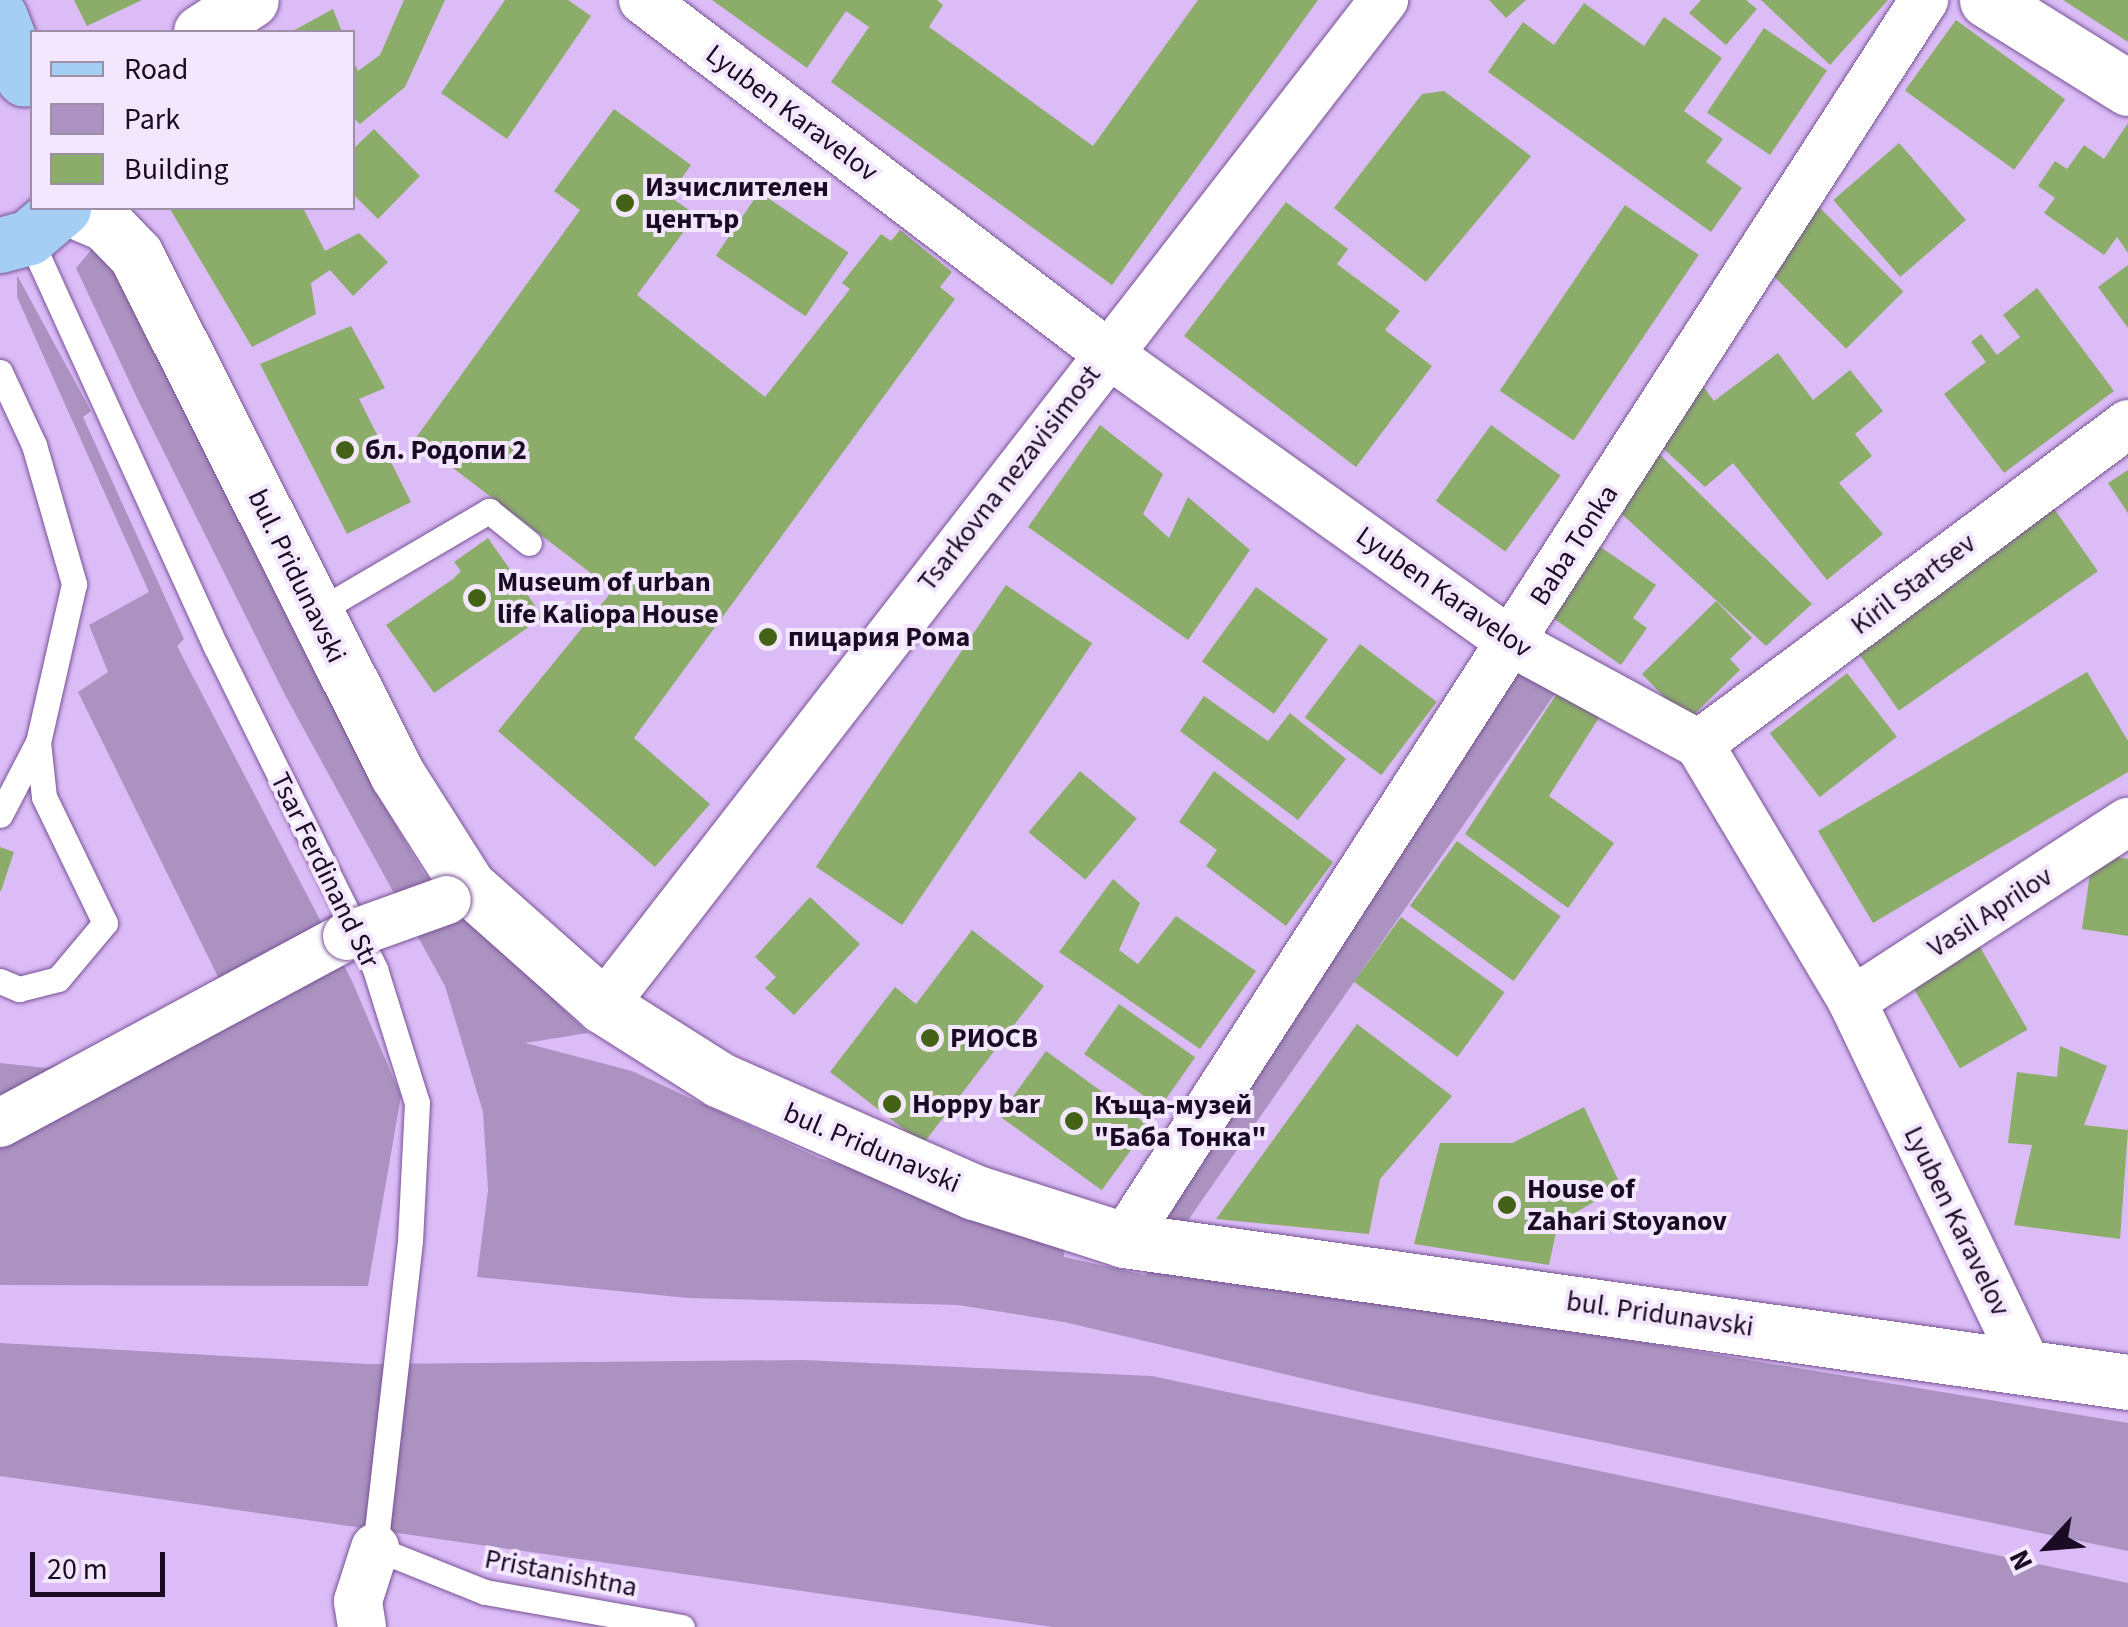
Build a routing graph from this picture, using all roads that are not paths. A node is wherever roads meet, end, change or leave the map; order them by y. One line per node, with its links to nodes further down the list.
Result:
1 (251, 0): 7 (main road)
2 (644, 0): 11 (street, Lyuben Karavelov)
3 (1384, 0): 11 (street, Tsarkovna nezavisimost)
4 (1924, 0): 16 (street, Baba Tonka)
5 (1987, 0): 9 (main road)
6 (0, 17): 8 (main road)
7 (204, 30)
8 (19, 79)
9 (2128, 88)
10 (40, 224): 15 (main road, bul. Pridunavski); 29 (lane, Tsar Ferdinand Str)
11 (1106, 352): 16 (street, Lyuben Karavelov); 24 (street, Tsarkovna nezavisimost)
12 (0, 372): 17 (lane)
13 (2128, 424): 18 (street, Kiril Startsev)
14 (529, 543): 15 (lane)
15 (315, 613): 21 (main road, bul. Pridunavski)
16 (1511, 642): 18 (street, Lyuben Karavelov); 26 (street, Baba Tonka)
17 (38, 742): 19 (lane); 22 (lane)
18 (1699, 744): 23 (street, Lyuben Karavelov)
19 (0, 815)
20 (2128, 822): 23 (street, Vasil Aprilov)
21 (458, 893): 24 (main road, bul. Pridunavski); 25 (street, bridge)
22 (0, 982)
23 (1852, 1001): 27 (street, Lyuben Karavelov)
24 (602, 1006): 26 (main road, bul. Pridunavski)
25 (0, 1123)
26 (1124, 1240): 27 (main road, bul. Pridunavski)
27 (2025, 1362): 28 (main road, bul. Pridunavski)
28 (2128, 1382)
29 (375, 1548): 30 (street); 31 (lane, Pristanishtna)
30 (362, 1627)
31 (682, 1627)

